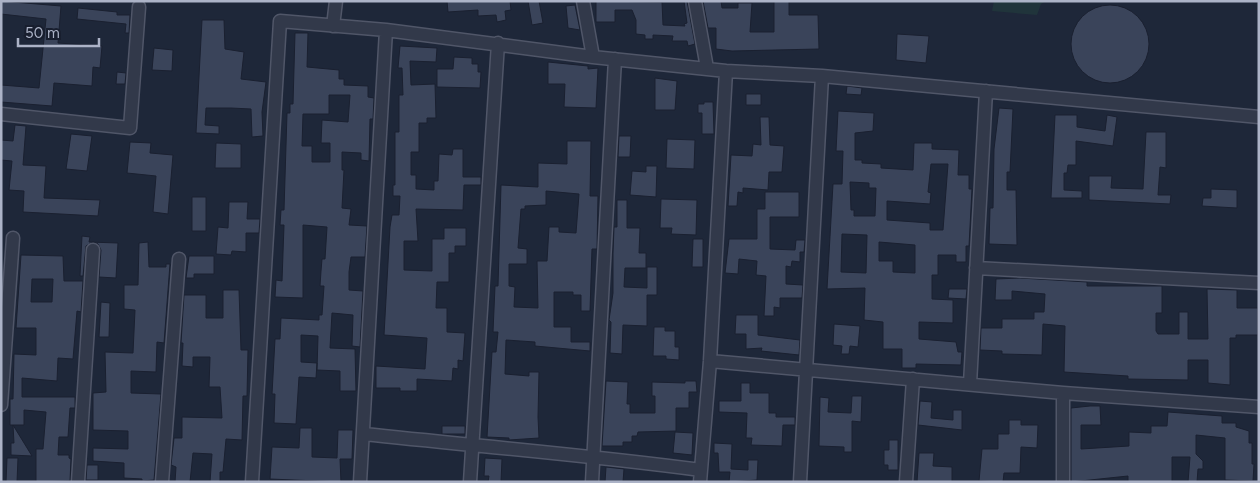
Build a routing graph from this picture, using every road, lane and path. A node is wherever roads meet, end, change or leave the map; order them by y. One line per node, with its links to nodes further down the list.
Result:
1 (336, 1): 5 (street)
2 (583, 1): 8 (street)
3 (695, 1): 10 (street)
4 (139, 7): 14 (street)
5 (333, 26): 6 (street); 34 (street)
6 (386, 30): 7 (street); 28 (street)
7 (498, 44): 8 (street); 29 (street)
8 (593, 57): 9 (street)
9 (615, 59): 10 (street); 30 (street)
10 (707, 68): 11 (street)
11 (726, 71): 12 (street); 21 (street)
12 (822, 76): 13 (street); 22 (street)
13 (986, 91): 15 (street); 19 (street)
14 (1, 114)
15 (1259, 117)
16 (13, 238): 26 (street)
17 (93, 250): 32 (street)
18 (179, 259): 33 (street)
19 (976, 268): 20 (street); 24 (street)
20 (1259, 283)
21 (710, 361): 22 (street); 31 (street)
22 (806, 370): 23 (street); 38 (street)
23 (913, 380): 24 (street); 39 (street)
24 (970, 384): 25 (street)
25 (1062, 393): 27 (street); 40 (street)
26 (1, 405)
27 (1259, 407)
28 (364, 434): 29 (street); 35 (street)
29 (472, 446): 30 (street); 36 (street)
30 (593, 455): 31 (street); 37 (street)
31 (700, 476)
32 (78, 482)
33 (162, 482)
34 (252, 482)
35 (360, 482)
36 (470, 482)
37 (592, 482)
38 (800, 482)
39 (906, 482)
40 (1063, 482)

